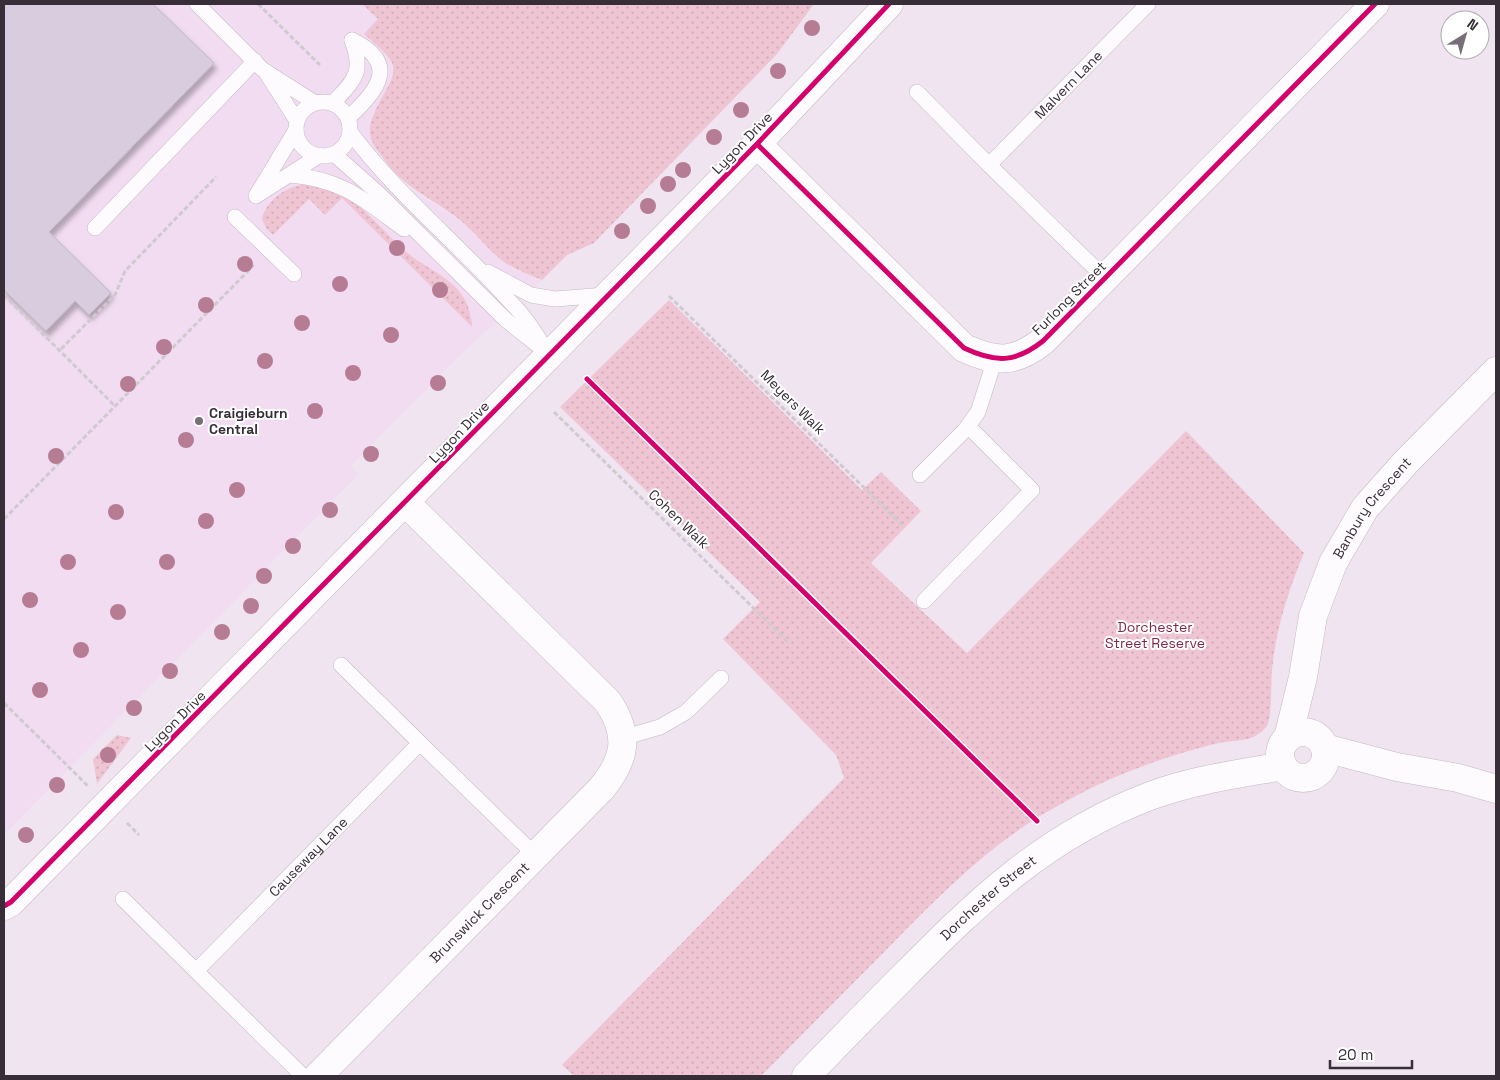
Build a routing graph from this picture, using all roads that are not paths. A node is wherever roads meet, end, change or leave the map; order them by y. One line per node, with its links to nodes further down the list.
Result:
1 (196, 4): 7 (lane)
2 (863, 4): 6 (street)
3 (889, 4): 6 (street, Lygon Drive)
4 (1148, 4): 15 (lane, Malvern Lane)
5 (1375, 4): 22 (street, Furlong Street)
6 (855, 38): 13 (street, Lygon Drive)
7 (260, 66): 9 (lane); 12 (lane); 18 (lane)
8 (917, 92): 15 (lane)
9 (315, 103): 10 (lane); 12 (lane)
10 (333, 104): 11 (lane); 11 (lane)
11 (349, 125): 14 (lane); 19 (lane)
12 (297, 126): 14 (lane); 16 (lane)
13 (757, 144): 23 (street, Lygon Drive); 25 (street, Furlong Street)
14 (327, 154): 16 (lane); 20 (lane)
15 (989, 165): 22 (lane)
16 (291, 175): 20 (lane)
17 (235, 217): 21 (lane)
18 (95, 228)
19 (468, 260): 23 (lane); 24 (lane)
20 (447, 262): 24 (lane)
21 (294, 274)
22 (1105, 278): 25 (street, Furlong Street)
23 (608, 295): 24 (street, Lygon Drive)
24 (550, 355): 29 (street, Lygon Drive)
25 (994, 359): 27 (lane)
26 (1496, 371): 35 (street, Banbury Crescent)
27 (968, 426): 28 (lane); 30 (lane)
28 (920, 475)
29 (406, 503): 33 (street, Brunswick Crescent); 39 (street, Lygon Drive)
30 (924, 601)
31 (341, 666): 34 (lane)
32 (721, 678): 33 (lane)
33 (622, 738): 37 (street, Brunswick Crescent)
34 (420, 743): 37 (lane); 40 (lane, Causeway Lane)
35 (1302, 750): 36 (street, Dorchester Street); 41 (street, Dorchester Street)
36 (1496, 789)
37 (536, 856): 43 (street, Brunswick Crescent)
38 (123, 899): 40 (lane)
39 (6, 908)
40 (196, 971): 42 (lane)
41 (820, 1071)
42 (303, 1076)
43 (318, 1076)

